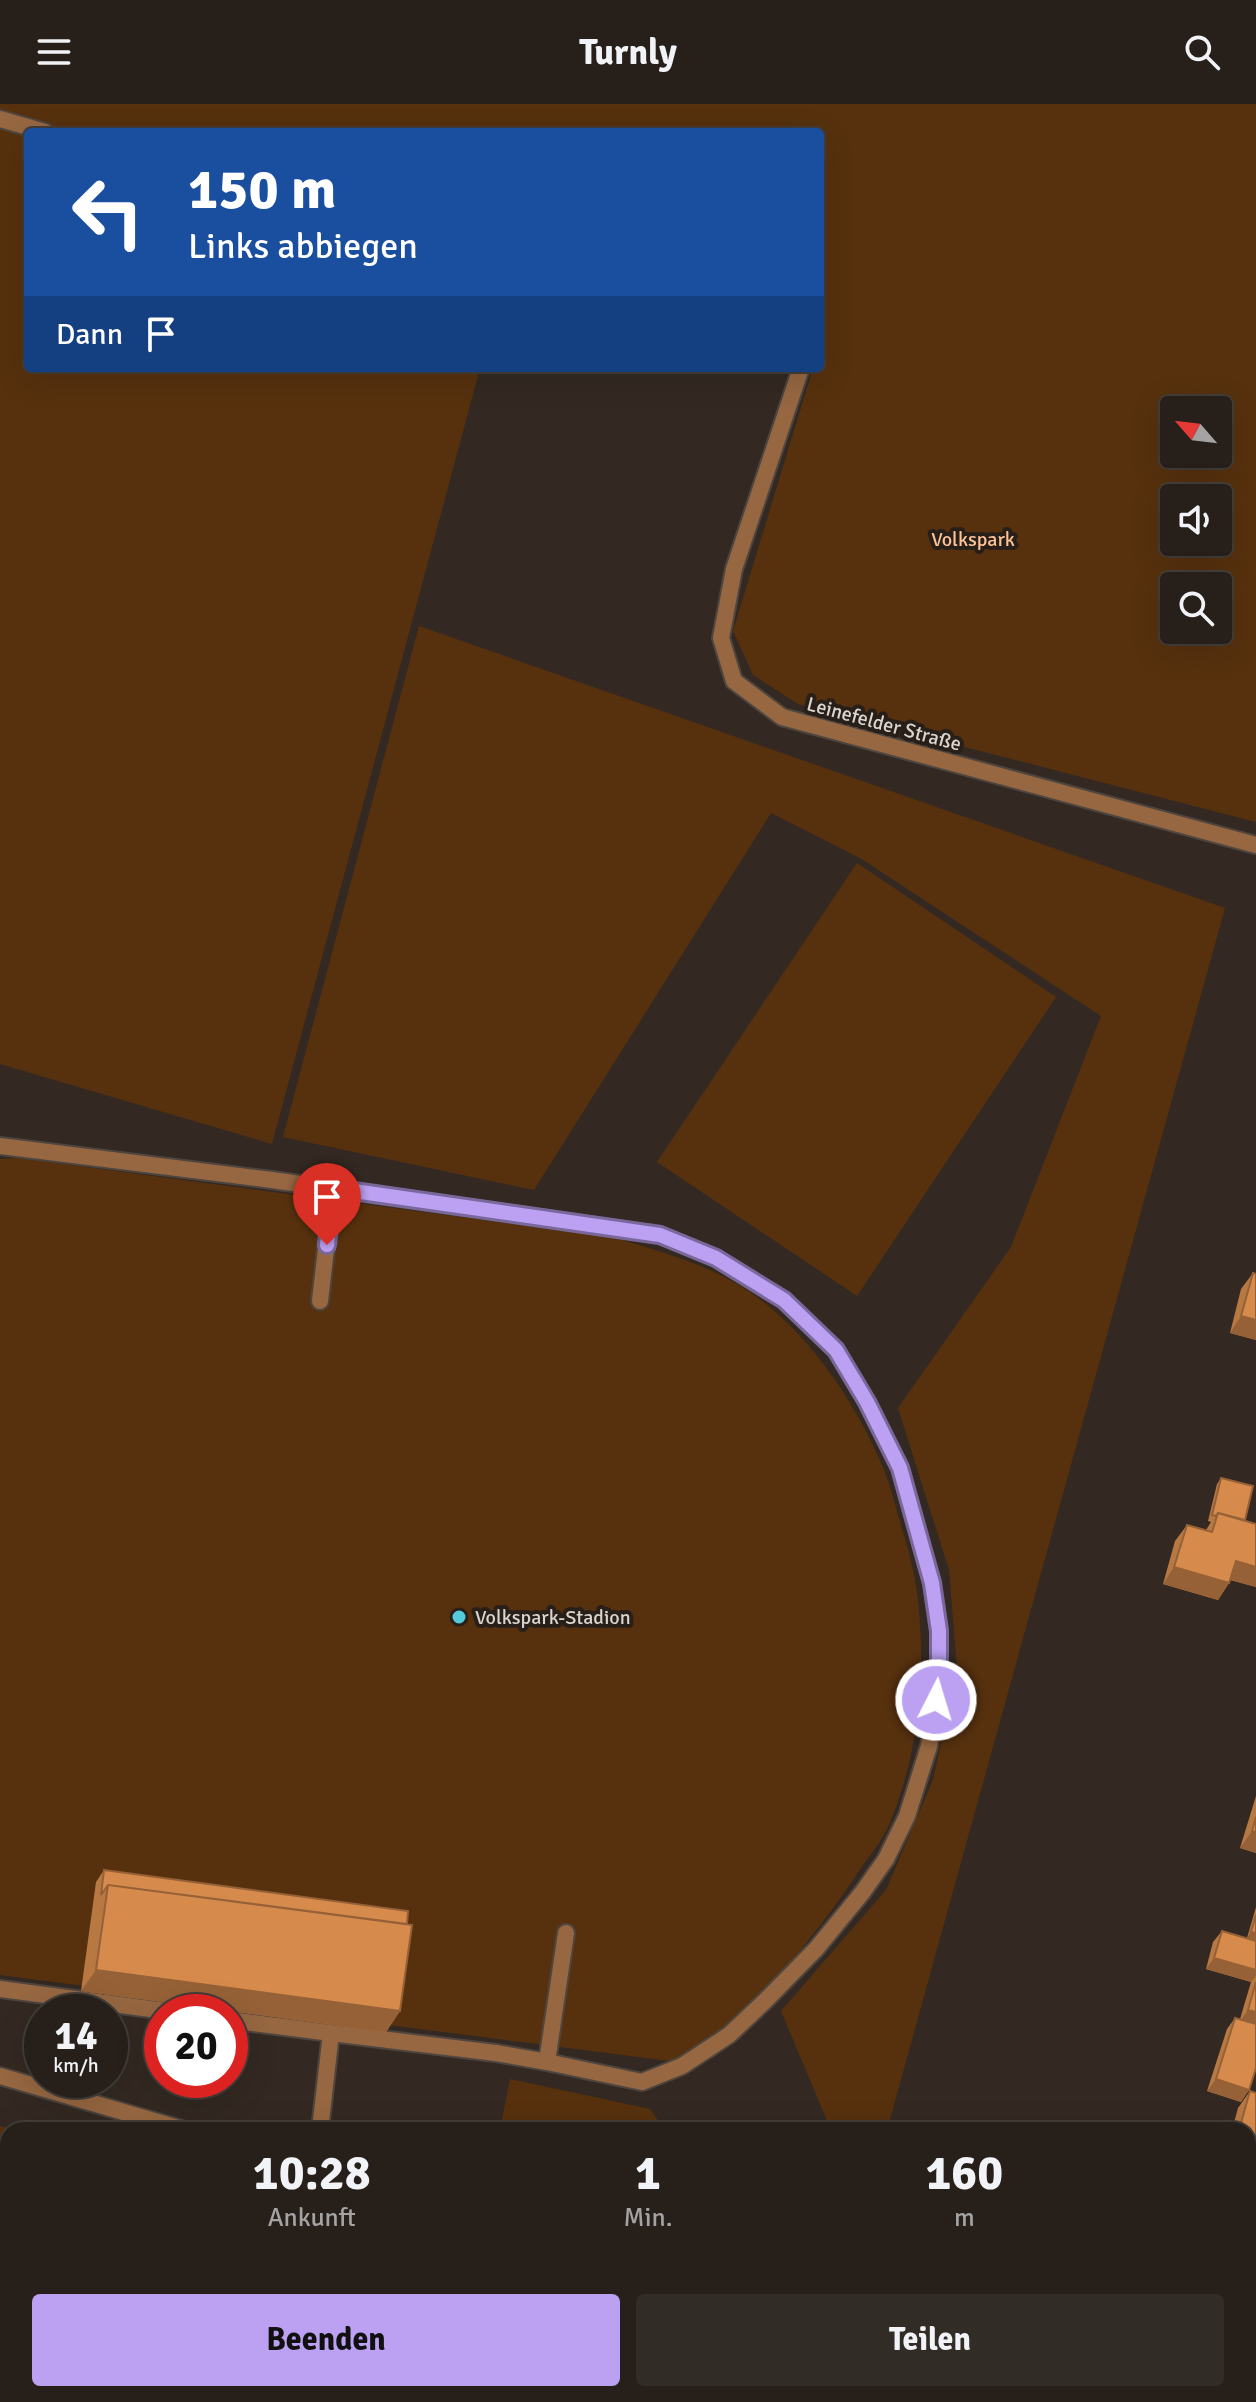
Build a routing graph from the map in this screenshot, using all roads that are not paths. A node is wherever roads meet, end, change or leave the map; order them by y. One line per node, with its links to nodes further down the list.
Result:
1 (0, 119): 2 (street)
2 (31, 128)
3 (800, 372): 4 (street, Leinefelder Straße)
4 (1256, 845)
5 (0, 1146): 6 (street)
6 (333, 1188): 7 (street); 13 (street)
7 (320, 1301)
8 (566, 1933): 13 (street)
9 (0, 1989): 10 (street)
10 (144, 2008)
11 (248, 2022): 12 (street)
12 (331, 2033): 13 (street); 16 (street)
13 (547, 2062)
14 (0, 2076): 15 (street)
15 (158, 2122)
16 (321, 2122)

